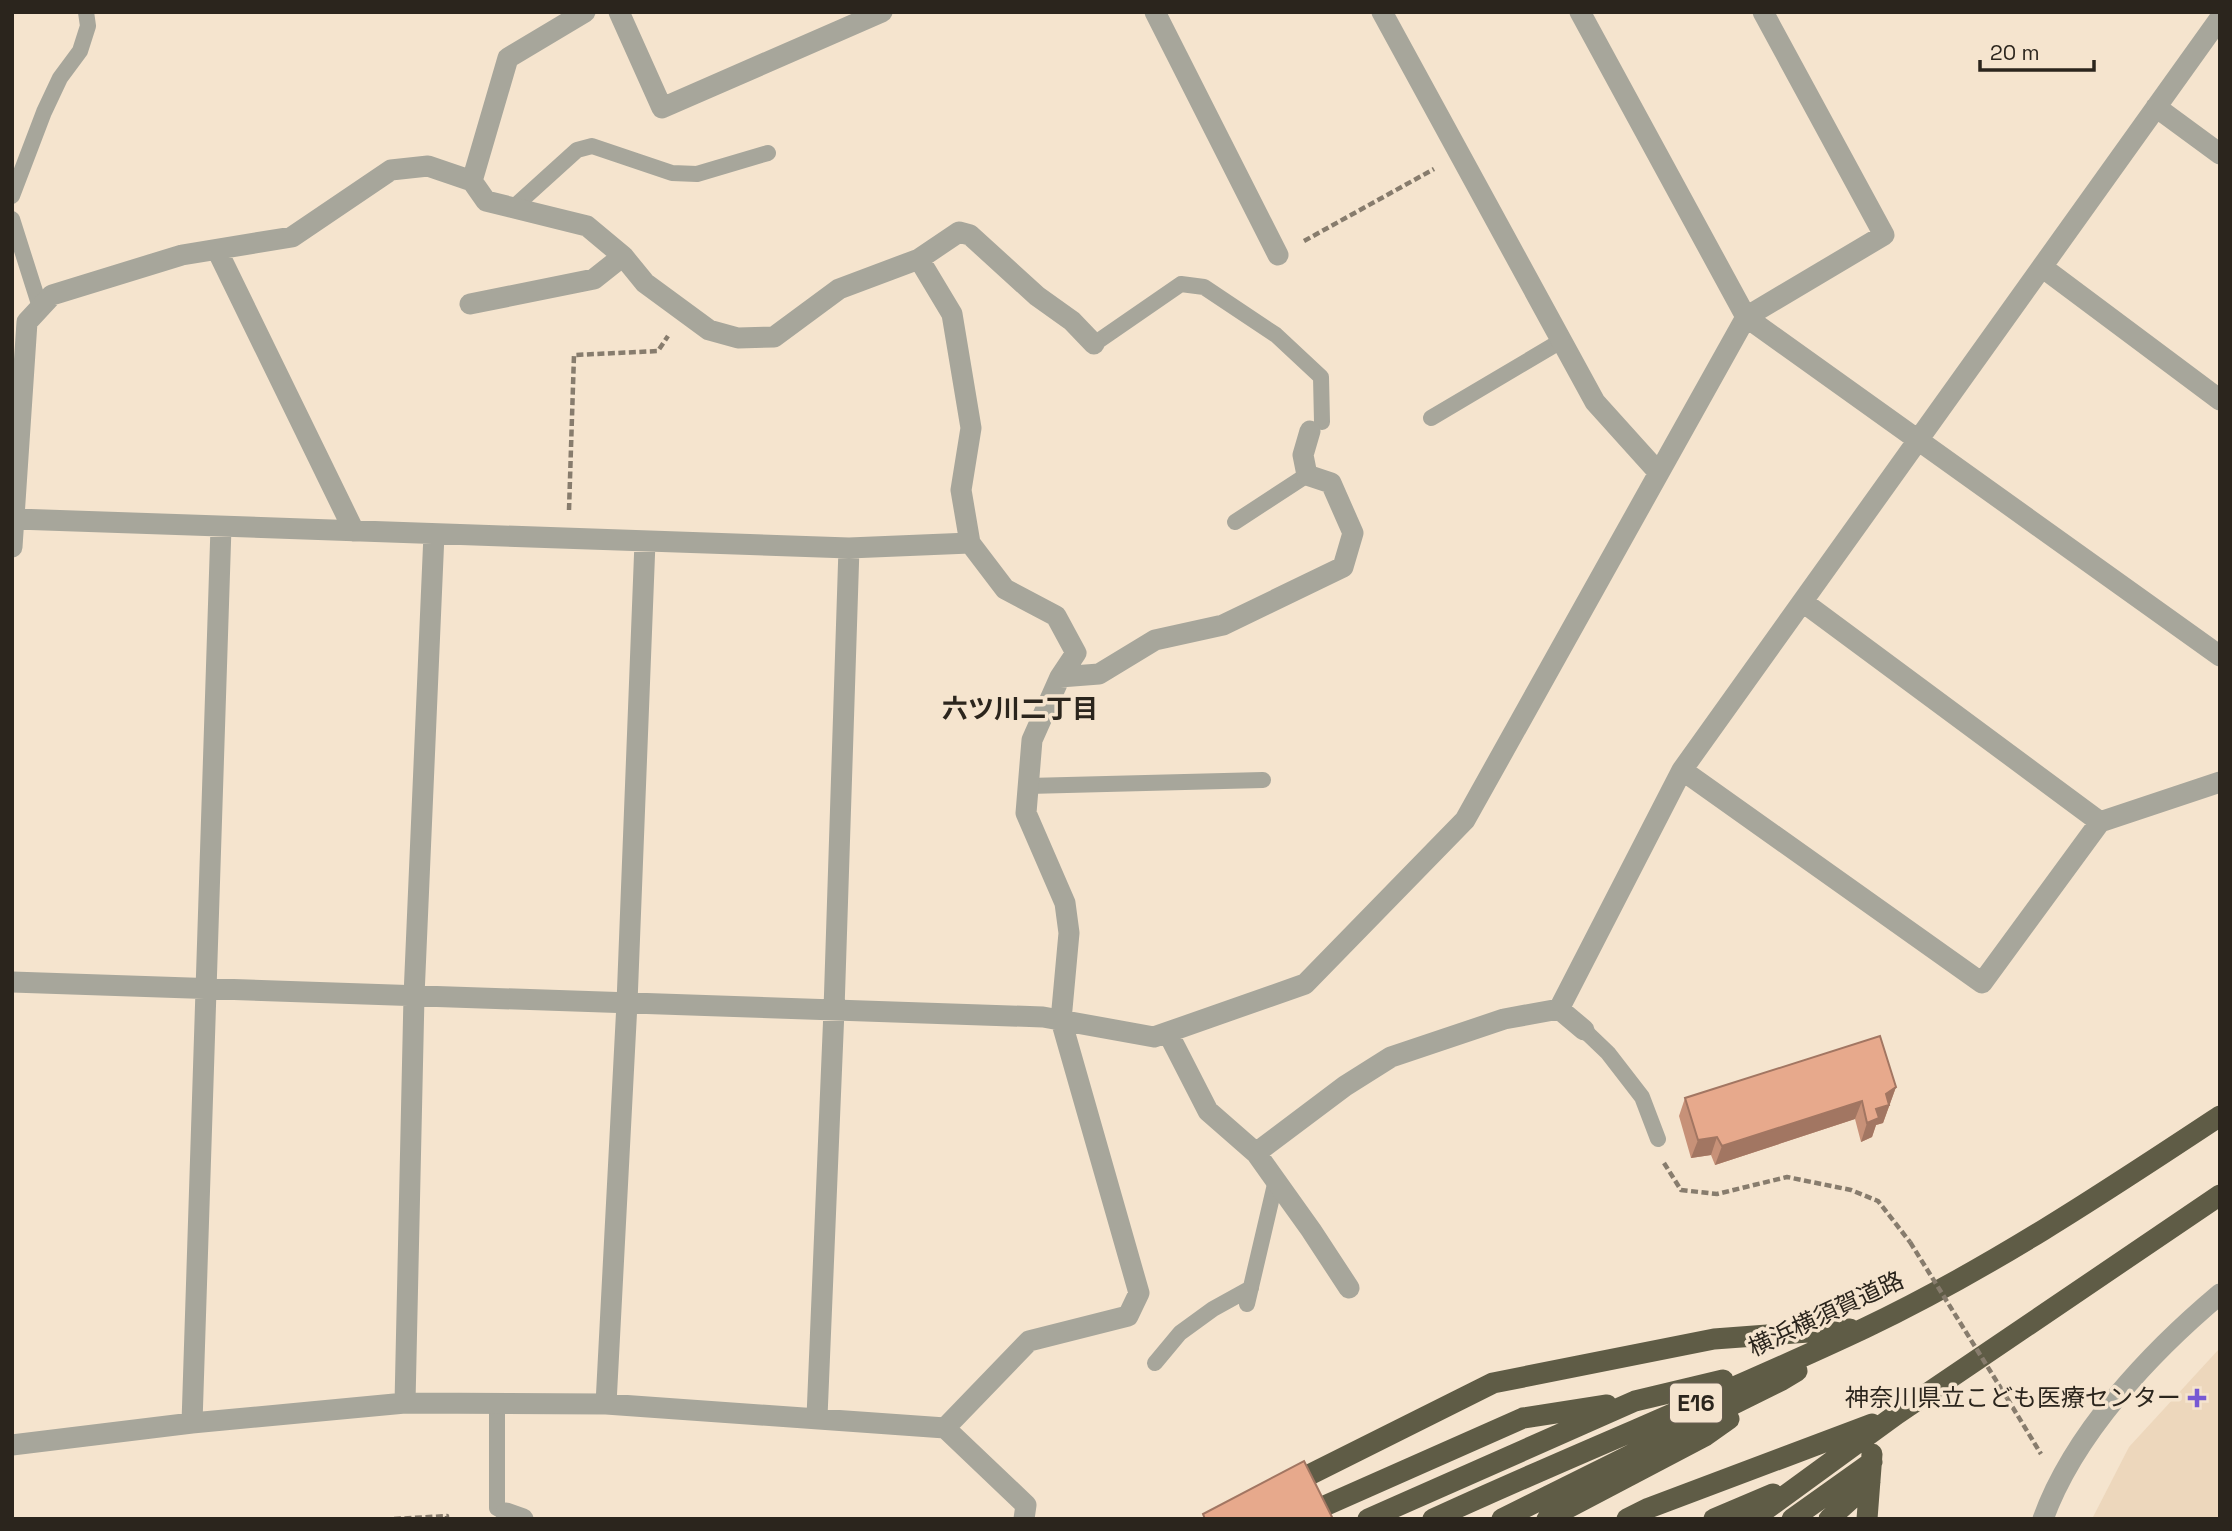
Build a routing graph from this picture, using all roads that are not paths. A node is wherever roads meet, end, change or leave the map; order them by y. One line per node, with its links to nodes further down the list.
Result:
1 (86, 12): 14 (lane)
2 (586, 12): 13 (street)
3 (619, 12): 4 (street)
4 (882, 12)
5 (1155, 12): 18 (street)
6 (1382, 12): 25 (street)
7 (1580, 12): 24 (street)
8 (1763, 12): 24 (street)
9 (2220, 18): 10 (street)
10 (2156, 107): 12 (street); 21 (street)
11 (768, 153): 15 (lane)
12 (2220, 154)
13 (472, 181): 15 (street); 17 (street)
14 (12, 196)
15 (514, 207): 19 (street)
16 (12, 219): 23 (lane)
17 (217, 250): 23 (street); 36 (street)
18 (1278, 255)
19 (623, 256): 20 (street); 22 (street)
20 (919, 259): 26 (street); 39 (street)
21 (2042, 267): 27 (street); 30 (street)
22 (470, 304)
23 (40, 307): 33 (street)
24 (1746, 317): 30 (street); 31 (street)
25 (1561, 341): 28 (lane); 31 (street)
26 (1094, 344): 29 (lane)
27 (2220, 400)
28 (1431, 418)
29 (1316, 426): 32 (street)
30 (1919, 439): 42 (street); 43 (street)
31 (1659, 474): 58 (street)
32 (1307, 475): 34 (lane); 44 (street)
33 (16, 519): 35 (street); 40 (street)
34 (1235, 522)
35 (221, 527): 36 (street); 51 (street)
36 (354, 531): 37 (street)
37 (434, 534): 38 (street); 52 (street)
38 (645, 542): 41 (street); 53 (street)
39 (971, 543): 41 (street); 44 (street)
40 (12, 547)
41 (849, 548): 55 (street)
42 (1802, 601): 45 (street); 49 (street)
43 (2220, 656)
44 (1060, 677): 48 (street)
45 (1682, 770): 49 (street); 54 (street)
46 (1263, 780): 48 (lane)
47 (2220, 782): 49 (street)
48 (1028, 786): 56 (street)
49 (2100, 822)
50 (12, 982): 51 (street)
51 (206, 989): 52 (street); 75 (street)
52 (414, 996): 53 (street); 70 (street)
53 (627, 1003): 55 (street); 72 (street)
54 (1559, 1009): 57 (street); 61 (street)
55 (834, 1010): 56 (street); 74 (street)
56 (1061, 1020): 58 (street); 76 (street)
57 (1584, 1030): 60 (lane)
58 (1168, 1033): 61 (street)
59 (2220, 1116): 66 (highway, 横浜横須賀道路 / E16)
60 (1658, 1139)
61 (1256, 1153): 62 (street)
62 (1276, 1180): 64 (street); 67 (lane)
63 (2220, 1195): 73 (highway)
64 (1349, 1288)
65 (2220, 1294): 95 (street)
66 (1866, 1327): 68 (highway, 横浜横須賀道路 / E16); 81 (highway)
67 (1155, 1363)
68 (1779, 1374): 69 (highway); 87 (highway, 横浜横須賀道路 / E16); 88 (highway); 89 (highway)
69 (1635, 1401): 85 (highway); 86 (highway)
70 (405, 1403): 71 (street); 75 (street)
71 (497, 1404): 72 (street); 83 (lane)
72 (606, 1404): 74 (street)
73 (1897, 1414): 77 (highway); 90 (highway)
74 (817, 1417): 76 (street)
75 (192, 1423): 78 (street)
76 (945, 1427): 84 (street)
77 (1874, 1431): 79 (highway); 80 (highway)
78 (12, 1445)
79 (1871, 1472): 82 (highway); 93 (highway); 94 (highway)
80 (1811, 1479): 91 (highway); 92 (highway)
81 (1266, 1497)
82 (1865, 1515)
83 (515, 1516)
84 (1024, 1519)
85 (1295, 1519)
86 (1368, 1519)
87 (1433, 1519)
88 (1502, 1519)
89 (1547, 1519)
90 (1627, 1519)
91 (1714, 1519)
92 (1753, 1519)
93 (1792, 1519)
94 (1829, 1519)
95 (2043, 1519)

